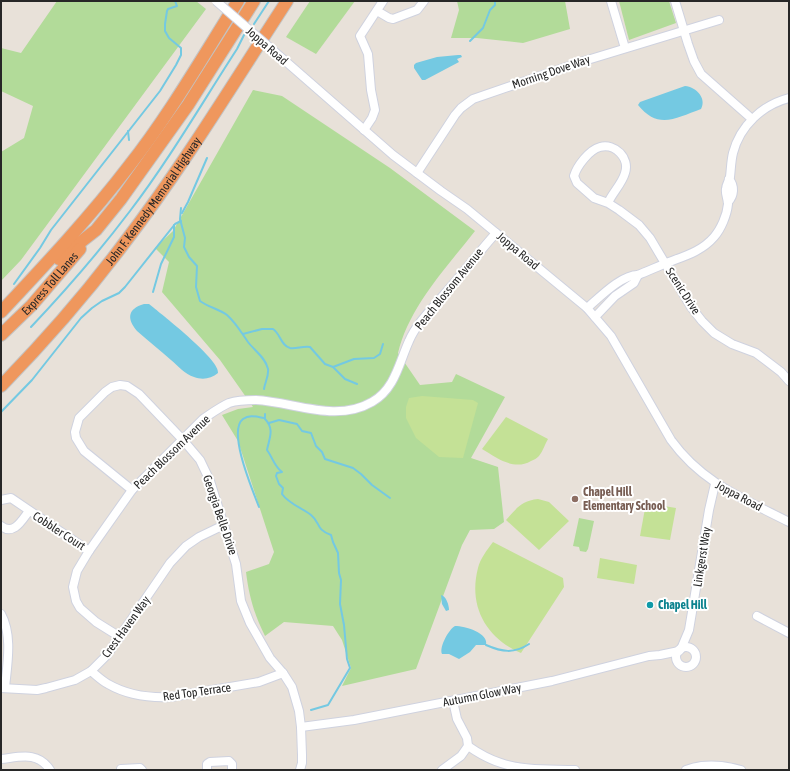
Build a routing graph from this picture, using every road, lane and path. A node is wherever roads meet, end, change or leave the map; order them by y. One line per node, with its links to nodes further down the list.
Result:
1 (216, 1): 15 (street, Joppa Road, bridge)
2 (238, 1): 22 (highway)
3 (254, 1): 18 (highway)
4 (287, 1): 28 (highway, John F. Kennedy Memorial Highway)
5 (383, 1): 9 (street)
6 (424, 1): 9 (street)
7 (611, 1): 12 (street)
8 (675, 1): 11 (street)
9 (377, 11): 15 (street)
10 (719, 20): 11 (street, Morning Dove Way)
11 (684, 30): 12 (street, Morning Dove Way); 14 (street)
12 (625, 48): 16 (street, Morning Dove Way)
13 (789, 98): 14 (street)
14 (752, 119): 20 (street)
15 (364, 130): 16 (street, Joppa Road)
16 (417, 173): 19 (street, Joppa Road)
17 (608, 203): 17 (street, Scenic Drive); 20 (street, Scenic Drive)
18 (96, 230): 22 (highway); 26 (highway, Express Toll Lanes)
19 (496, 233): 23 (street, Joppa Road); 29 (street, Peach Blossom Avenue)
20 (665, 264): 21 (street); 27 (street, Scenic Drive)
21 (638, 276): 23 (street); 25 (street)
22 (32, 279): 24 (highway)
23 (587, 308): 25 (street, Joppa Road)
24 (1, 312)
25 (595, 317): 30 (street, Joppa Road)
26 (1, 335)
27 (789, 381)
28 (1, 386)
29 (183, 440): 31 (street, Peach Blossom Avenue); 31 (street, Georgia Belle Drive); 35 (street, Georgia Belle Drive)
30 (715, 484): 34 (street, Joppa Road); 40 (street, Linkgerst Way)
31 (132, 490): 37 (street, Peach Blossom Avenue)
32 (1, 500): 33 (street, Cobbler Court)
33 (29, 511): 36 (street, Cobbler Court); 37 (street, Cobbler Court)
34 (789, 522)
35 (224, 525): 42 (street, Crest Haven Way); 48 (street, Georgia Belle Drive)
36 (1, 526)
37 (90, 551): 42 (street, Peach Blossom Avenue)
38 (1, 614): 49 (street, Crest Haven Way)
39 (757, 616): 41 (street)
40 (689, 630): 43 (street, Linkgerst Way); 44 (street, Linkgerst Way)
41 (789, 633)
42 (120, 637): 47 (street, Crest Haven Way)
43 (680, 650): 44 (street); 45 (street, Autumn Glow Way); 46 (street)
44 (691, 650): 46 (street)
45 (660, 655): 46 (street, Autumn Glow Way); 50 (street, Autumn Glow Way)
46 (677, 661)
47 (91, 671): 48 (street, Red Top Terrace); 49 (street, Crest Haven Way)
48 (283, 673): 51 (street, Georgia Belle Drive)
49 (3, 688)
50 (453, 701): 51 (street, Autumn Glow Way); 52 (street)
51 (301, 727): 59 (street, Georgia Belle Drive)
52 (468, 746): 60 (street); 61 (street)
53 (1, 758): 54 (street)
54 (50, 770)
55 (120, 770): 56 (street)
56 (142, 770)
57 (207, 770): 58 (street)
58 (232, 770)
59 (300, 770)
60 (442, 770)
61 (575, 770)
62 (686, 770): 63 (street)
63 (741, 770)

